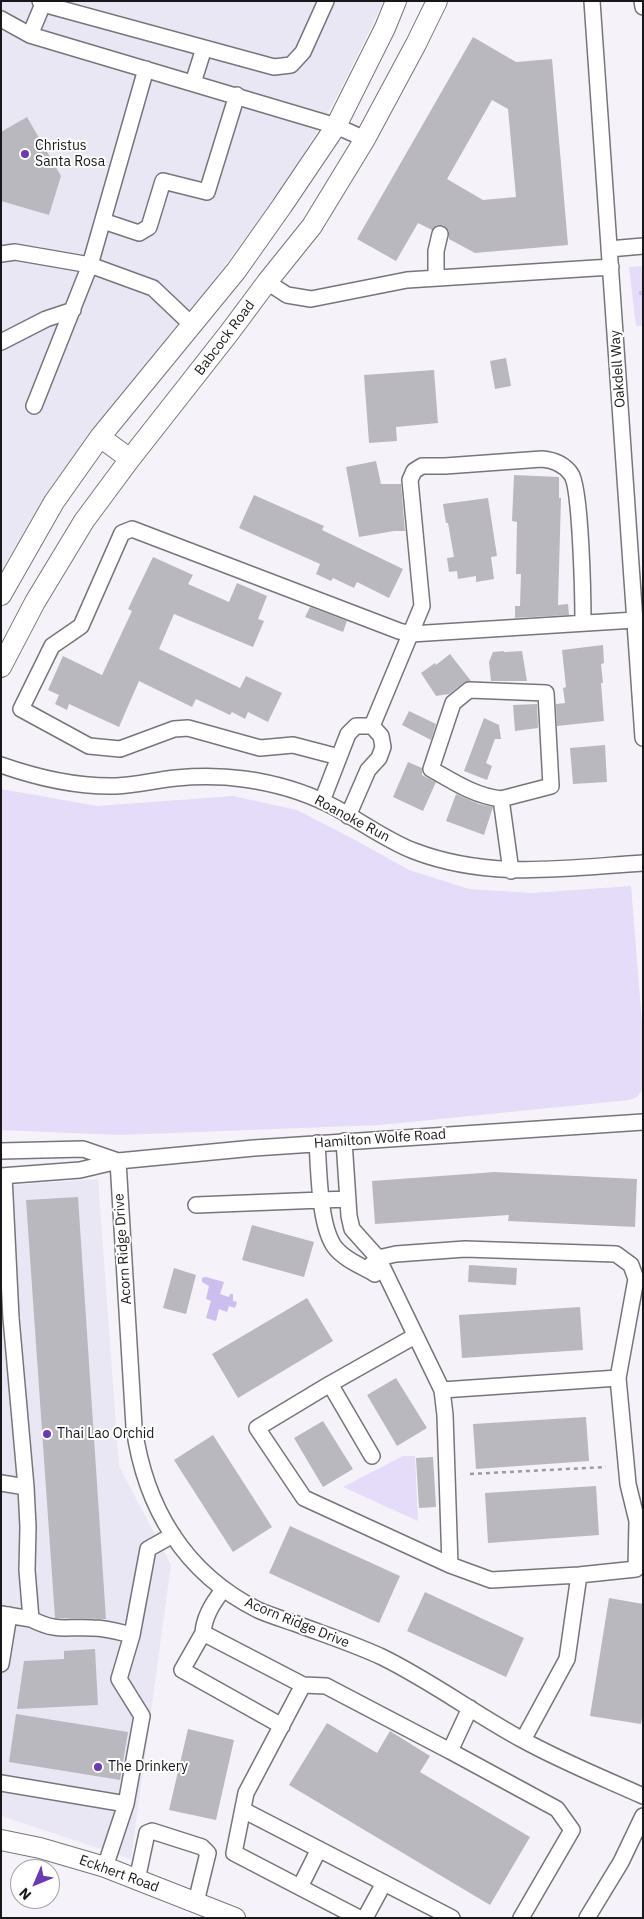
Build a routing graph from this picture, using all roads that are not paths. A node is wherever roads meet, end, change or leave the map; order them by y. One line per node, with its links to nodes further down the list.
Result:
1 (326, 1): 10 (street)
2 (396, 1): 14 (main road)
3 (437, 1): 15 (main road, Babcock Road)
4 (592, 1): 19 (street, Oakdell Way)
5 (642, 1): 7 (street)
6 (42, 3): 9 (street); 10 (street)
7 (643, 7)
8 (1, 20): 9 (street)
9 (30, 35): 11 (street)
10 (204, 48): 12 (street)
11 (146, 70): 12 (street); 16 (street)
12 (193, 83): 13 (street)
13 (236, 95): 14 (street); 16 (street)
14 (336, 126): 15 (street); 26 (main road)
15 (365, 139): 24 (main road, Babcock Road)
16 (103, 221): 21 (street)
17 (440, 234): 23 (street)
18 (643, 246): 19 (street)
19 (609, 249): 22 (street, Oakdell Way)
20 (1, 254): 21 (street)
21 (90, 264): 25 (street); 26 (street)
22 (611, 267): 23 (street); 31 (street, Oakdell Way)
23 (436, 278): 24 (street)
24 (266, 282): 30 (main road, Babcock Road)
25 (73, 310): 27 (street); 28 (street)
26 (192, 325): 29 (main road)
27 (1, 342)
28 (34, 406)
29 (100, 436): 30 (main road); 33 (main road)
30 (130, 460): 37 (main road, Babcock Road)
31 (636, 520): 32 (street, Oakdell Way)
32 (637, 555): 34 (street, Oakdell Way)
33 (1, 595)
34 (635, 620): 35 (street); 39 (street, Oakdell Way)
35 (584, 623): 36 (street); 36 (street)
36 (411, 634): 38 (street); 40 (street)
37 (1, 667)
38 (372, 726): 40 (street); 44 (street)
39 (643, 738)
40 (339, 757): 43 (street)
41 (1, 765): 43 (street, Roanoke Run)
42 (501, 799): 42 (street); 46 (street)
43 (322, 801): 44 (street, Roanoke Run)
44 (348, 816): 46 (street, Roanoke Run)
45 (643, 863): 46 (street, Roanoke Run)
46 (511, 870)
47 (643, 1122): 48 (street, Hamilton Wolfe Road)
48 (344, 1141): 49 (street, Hamilton Wolfe Road); 53 (street)
49 (317, 1143): 51 (street, Hamilton Wolfe Road); 54 (street)
50 (1, 1151): 51 (street, Hamilton Wolfe Road)
51 (118, 1161): 52 (street, Hamilton Wolfe Road); 65 (street, Acorn Ridge Drive)
52 (2, 1176): 57 (street)
53 (347, 1199): 54 (street); 56 (street)
54 (322, 1200): 55 (street); 56 (street)
55 (196, 1205)
56 (372, 1264): 58 (street); 59 (street)
57 (6, 1319): 64 (street)
58 (415, 1336): 60 (street); 61 (street)
59 (618, 1378): 61 (street); 67 (street)
60 (330, 1384): 62 (street); 66 (street)
61 (442, 1390): 66 (street)
62 (372, 1456)
63 (1, 1483): 64 (street)
64 (26, 1487): 70 (street)
65 (172, 1535): 68 (street, Acorn Ridge Drive); 72 (street)
66 (450, 1565): 67 (street)
67 (578, 1575): 77 (street)
68 (224, 1589): 71 (street); 75 (street, Acorn Ridge Drive)
69 (5, 1615): 70 (street); 73 (street)
70 (31, 1619): 72 (street)
71 (203, 1633): 74 (street); 76 (street)
72 (132, 1635): 81 (street)
73 (1, 1664)
74 (302, 1685): 76 (street); 78 (street)
75 (470, 1708): 77 (street, Acorn Ridge Drive); 78 (street)
76 (282, 1726): 82 (street)
77 (523, 1740): 80 (street, Acorn Ridge Drive)
78 (450, 1751): 95 (street)
79 (1, 1783): 81 (street)
80 (643, 1796)
81 (126, 1804): 86 (street)
82 (243, 1810): 85 (street); 89 (street)
83 (643, 1816): 96 (street)
84 (1, 1840): 86 (main road, Eckhert Road)
85 (319, 1849): 88 (street); 89 (street)
86 (105, 1867): 87 (main road, Eckhert Road)
87 (137, 1880): 90 (main road, Eckhert Road); 90 (street)
88 (384, 1883): 93 (street); 94 (street)
89 (300, 1887): 92 (street)
90 (196, 1902): 91 (main road, Eckhert Road)
91 (235, 1918)
92 (358, 1918)
93 (365, 1918)
94 (452, 1918)
95 (521, 1918)
96 (587, 1918)

